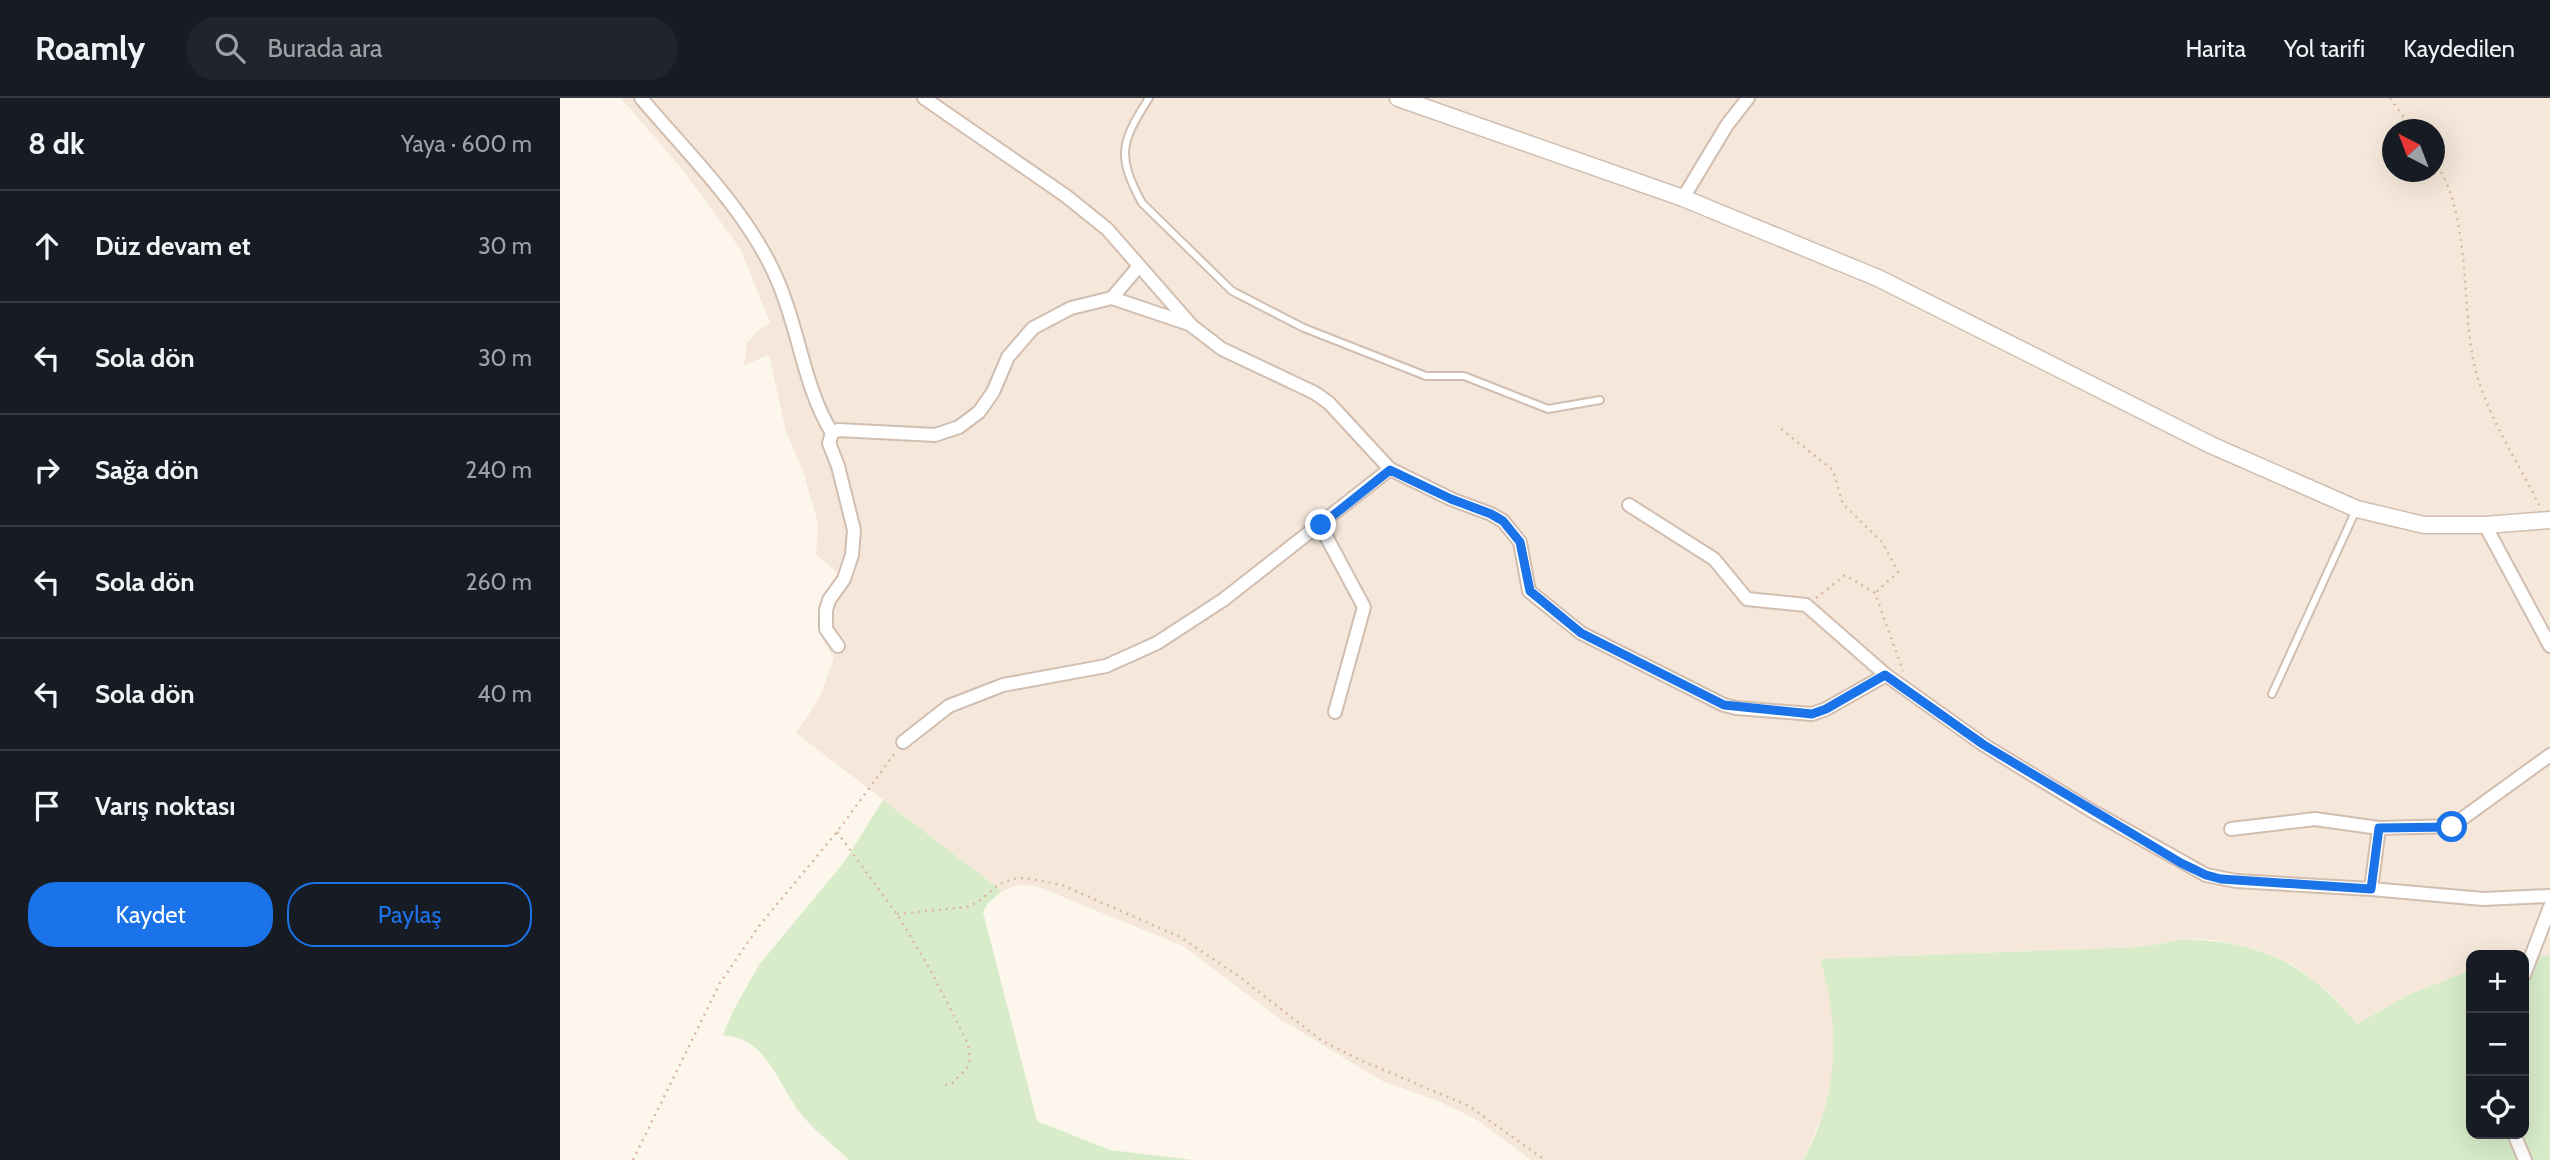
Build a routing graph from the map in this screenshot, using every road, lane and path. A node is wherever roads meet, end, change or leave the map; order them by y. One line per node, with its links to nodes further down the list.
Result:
1 (641, 98): 15 (street)
2 (924, 98): 10 (street)
3 (1149, 98): 13 (lane)
4 (1398, 98): 9 (street)
5 (1748, 98): 9 (street)
6 (2390, 98): 7 (path)
7 (2405, 119)
8 (2445, 178): 19 (path)
9 (1683, 198): 18 (street)
10 (1139, 266): 11 (street); 12 (street)
11 (1112, 298): 12 (street); 15 (street)
12 (1192, 326): 16 (street)
13 (1600, 400)
14 (1781, 429): 22 (path)
15 (832, 433): 24 (street)
16 (1390, 470): 20 (street); 26 (street)
17 (1629, 505): 23 (street)
18 (2357, 509): 21 (street); 28 (lane)
19 (2549, 520): 21 (street)
20 (1321, 525): 29 (street); 30 (street)
21 (2485, 525): 25 (street)
22 (1875, 593): 23 (path); 27 (path)
23 (1806, 606): 26 (street)
24 (838, 646)
25 (2550, 646)
26 (1885, 675): 27 (street)
27 (1911, 694): 35 (street)
28 (2272, 694)
29 (1335, 712)
30 (903, 742): 34 (path)
31 (2550, 755): 32 (street)
32 (2379, 828): 33 (street); 35 (street)
33 (2231, 829)
34 (837, 832): 38 (path); 42 (path)
35 (2371, 889): 36 (street)
36 (2550, 896)
37 (2550, 907): 39 (street)
38 (897, 914): 40 (path); 43 (path)
39 (2529, 962)
40 (942, 1086)
41 (2516, 1139): 44 (street)
42 (633, 1160)
43 (1545, 1160)
44 (2525, 1160)

